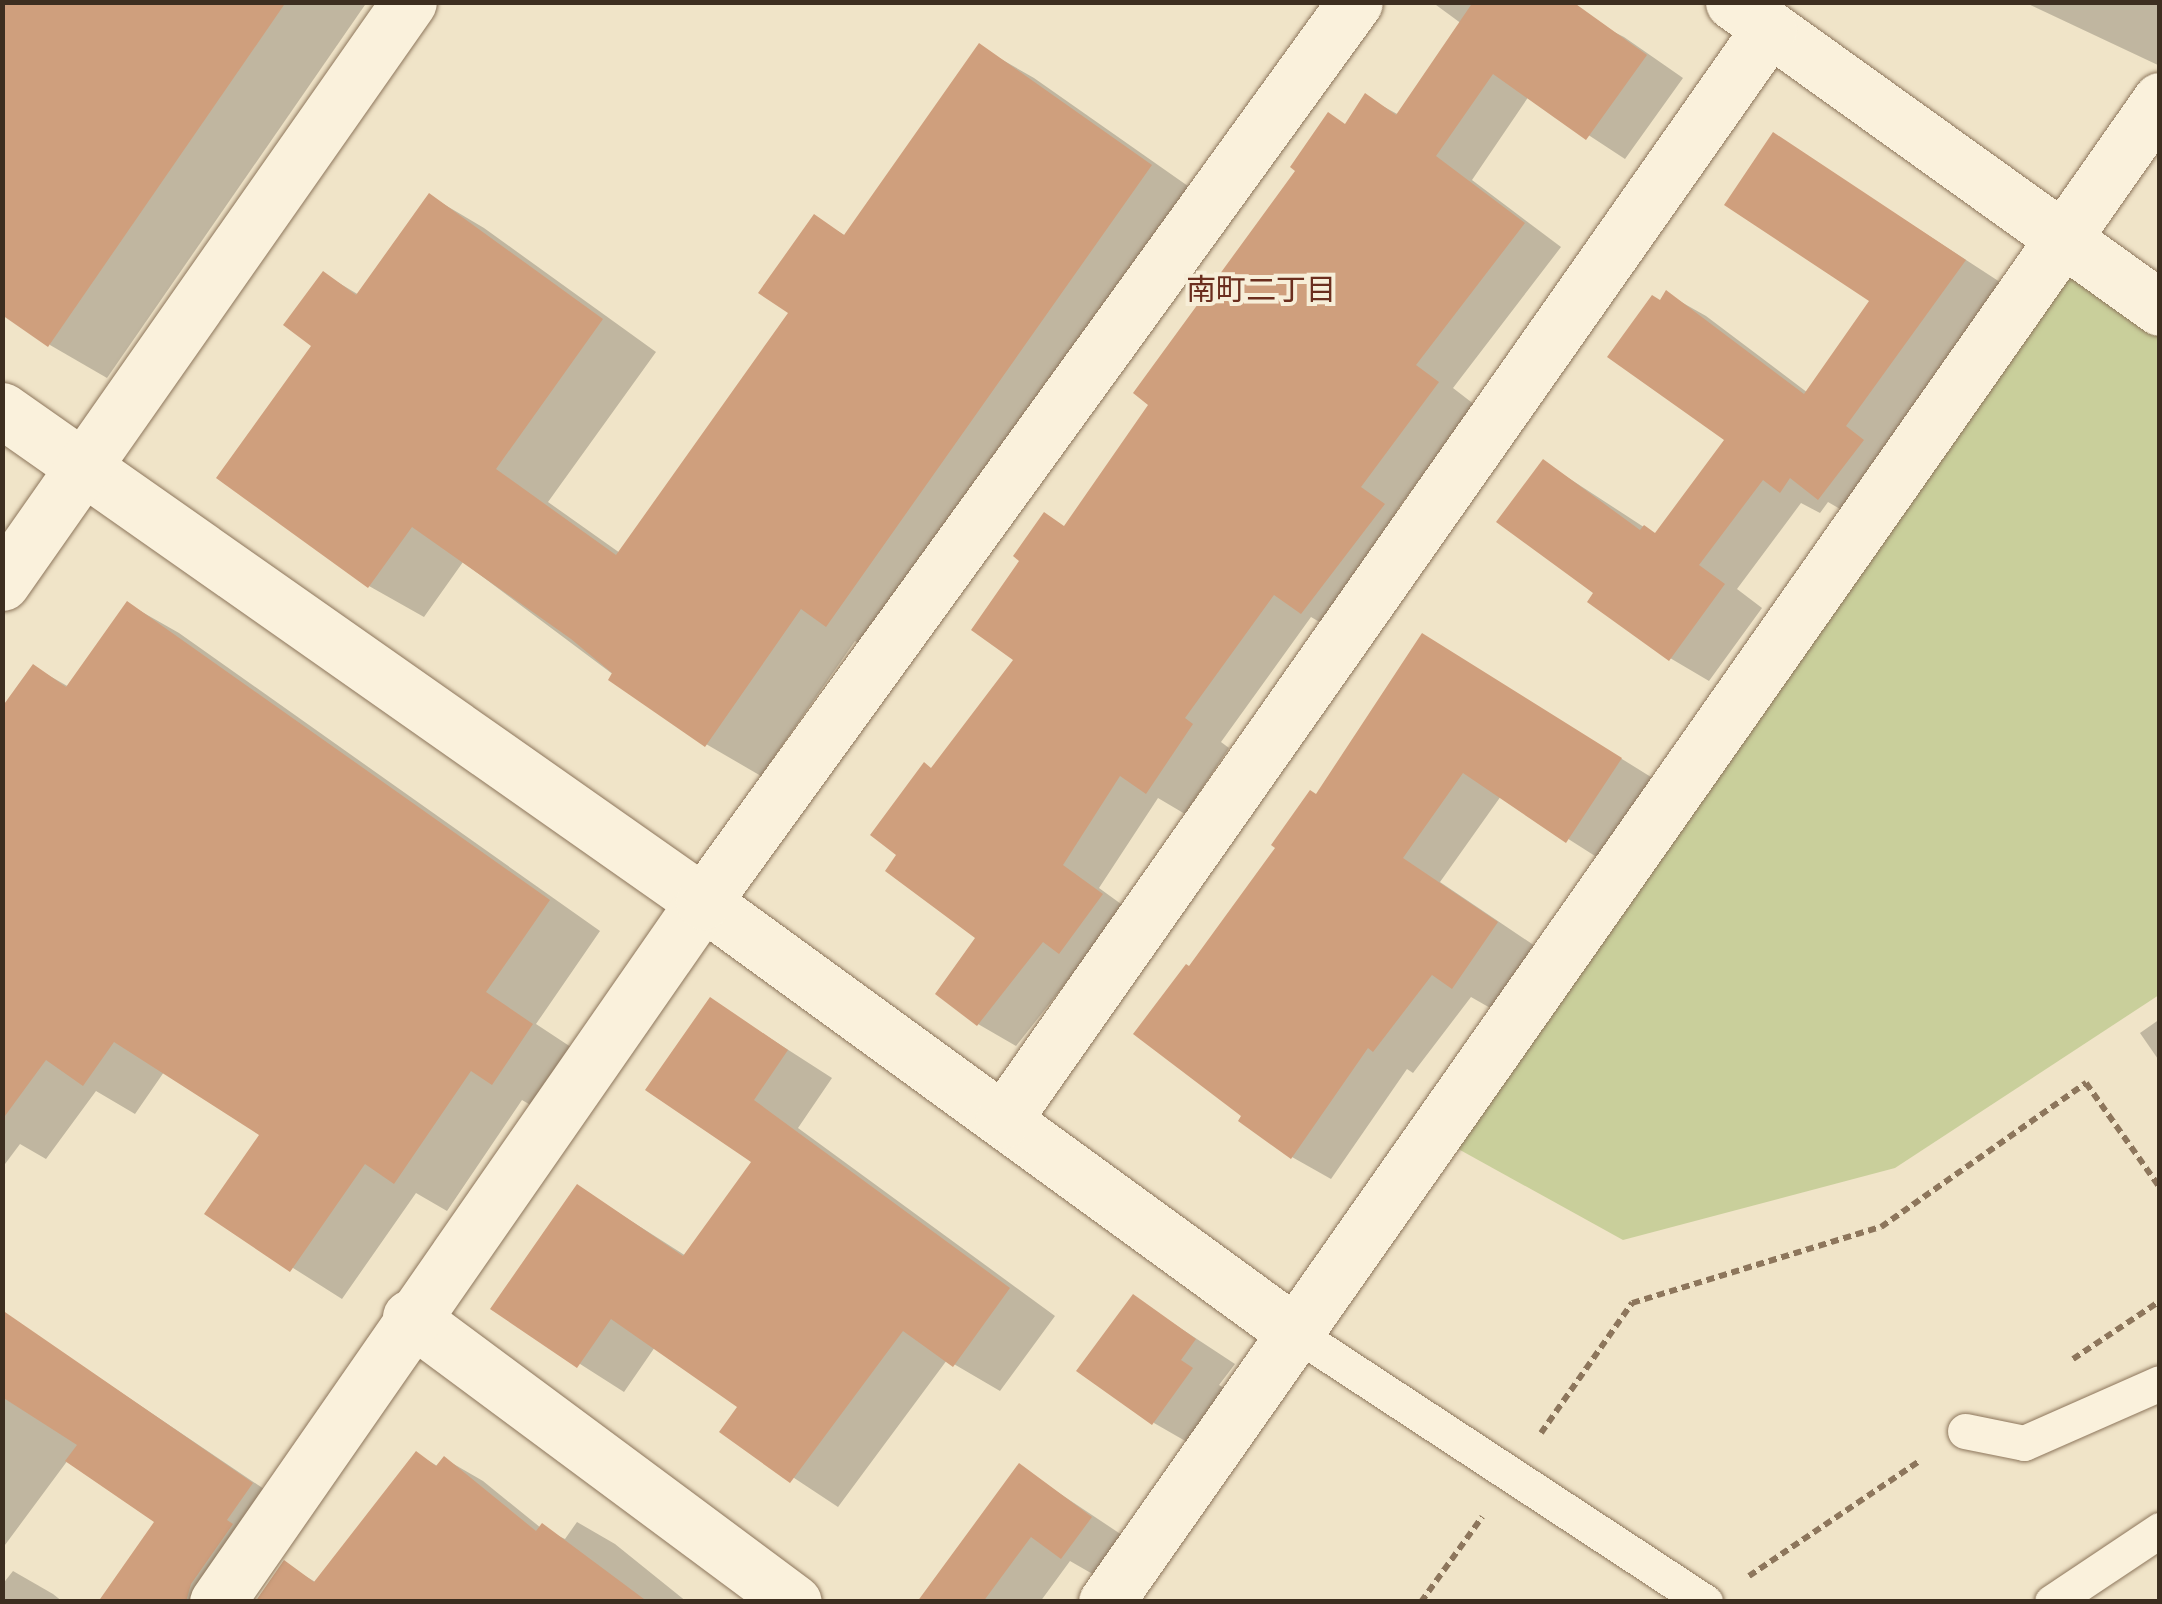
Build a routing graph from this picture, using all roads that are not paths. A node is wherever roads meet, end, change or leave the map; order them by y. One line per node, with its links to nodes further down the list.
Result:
1 (409, 2): 8 (street)
2 (1355, 2): 10 (street)
3 (1751, 16): 5 (street); 11 (street)
4 (2160, 100): 5 (street)
5 (2061, 239): 6 (street); 13 (street)
6 (2160, 308)
7 (2, 410): 8 (street)
8 (84, 467): 9 (street); 10 (street)
9 (2, 583)
10 (703, 902): 11 (street); 12 (street)
11 (1003, 1120): 13 (street)
12 (410, 1317): 17 (street); 18 (street)
13 (1294, 1332): 19 (street); 20 (lane)
14 (2160, 1383): 15 (lane)
15 (1965, 1430)
16 (2160, 1530): 21 (lane)
17 (216, 1602)
18 (794, 1602)
19 (1106, 1602)
20 (1705, 1602)
21 (2052, 1602)

